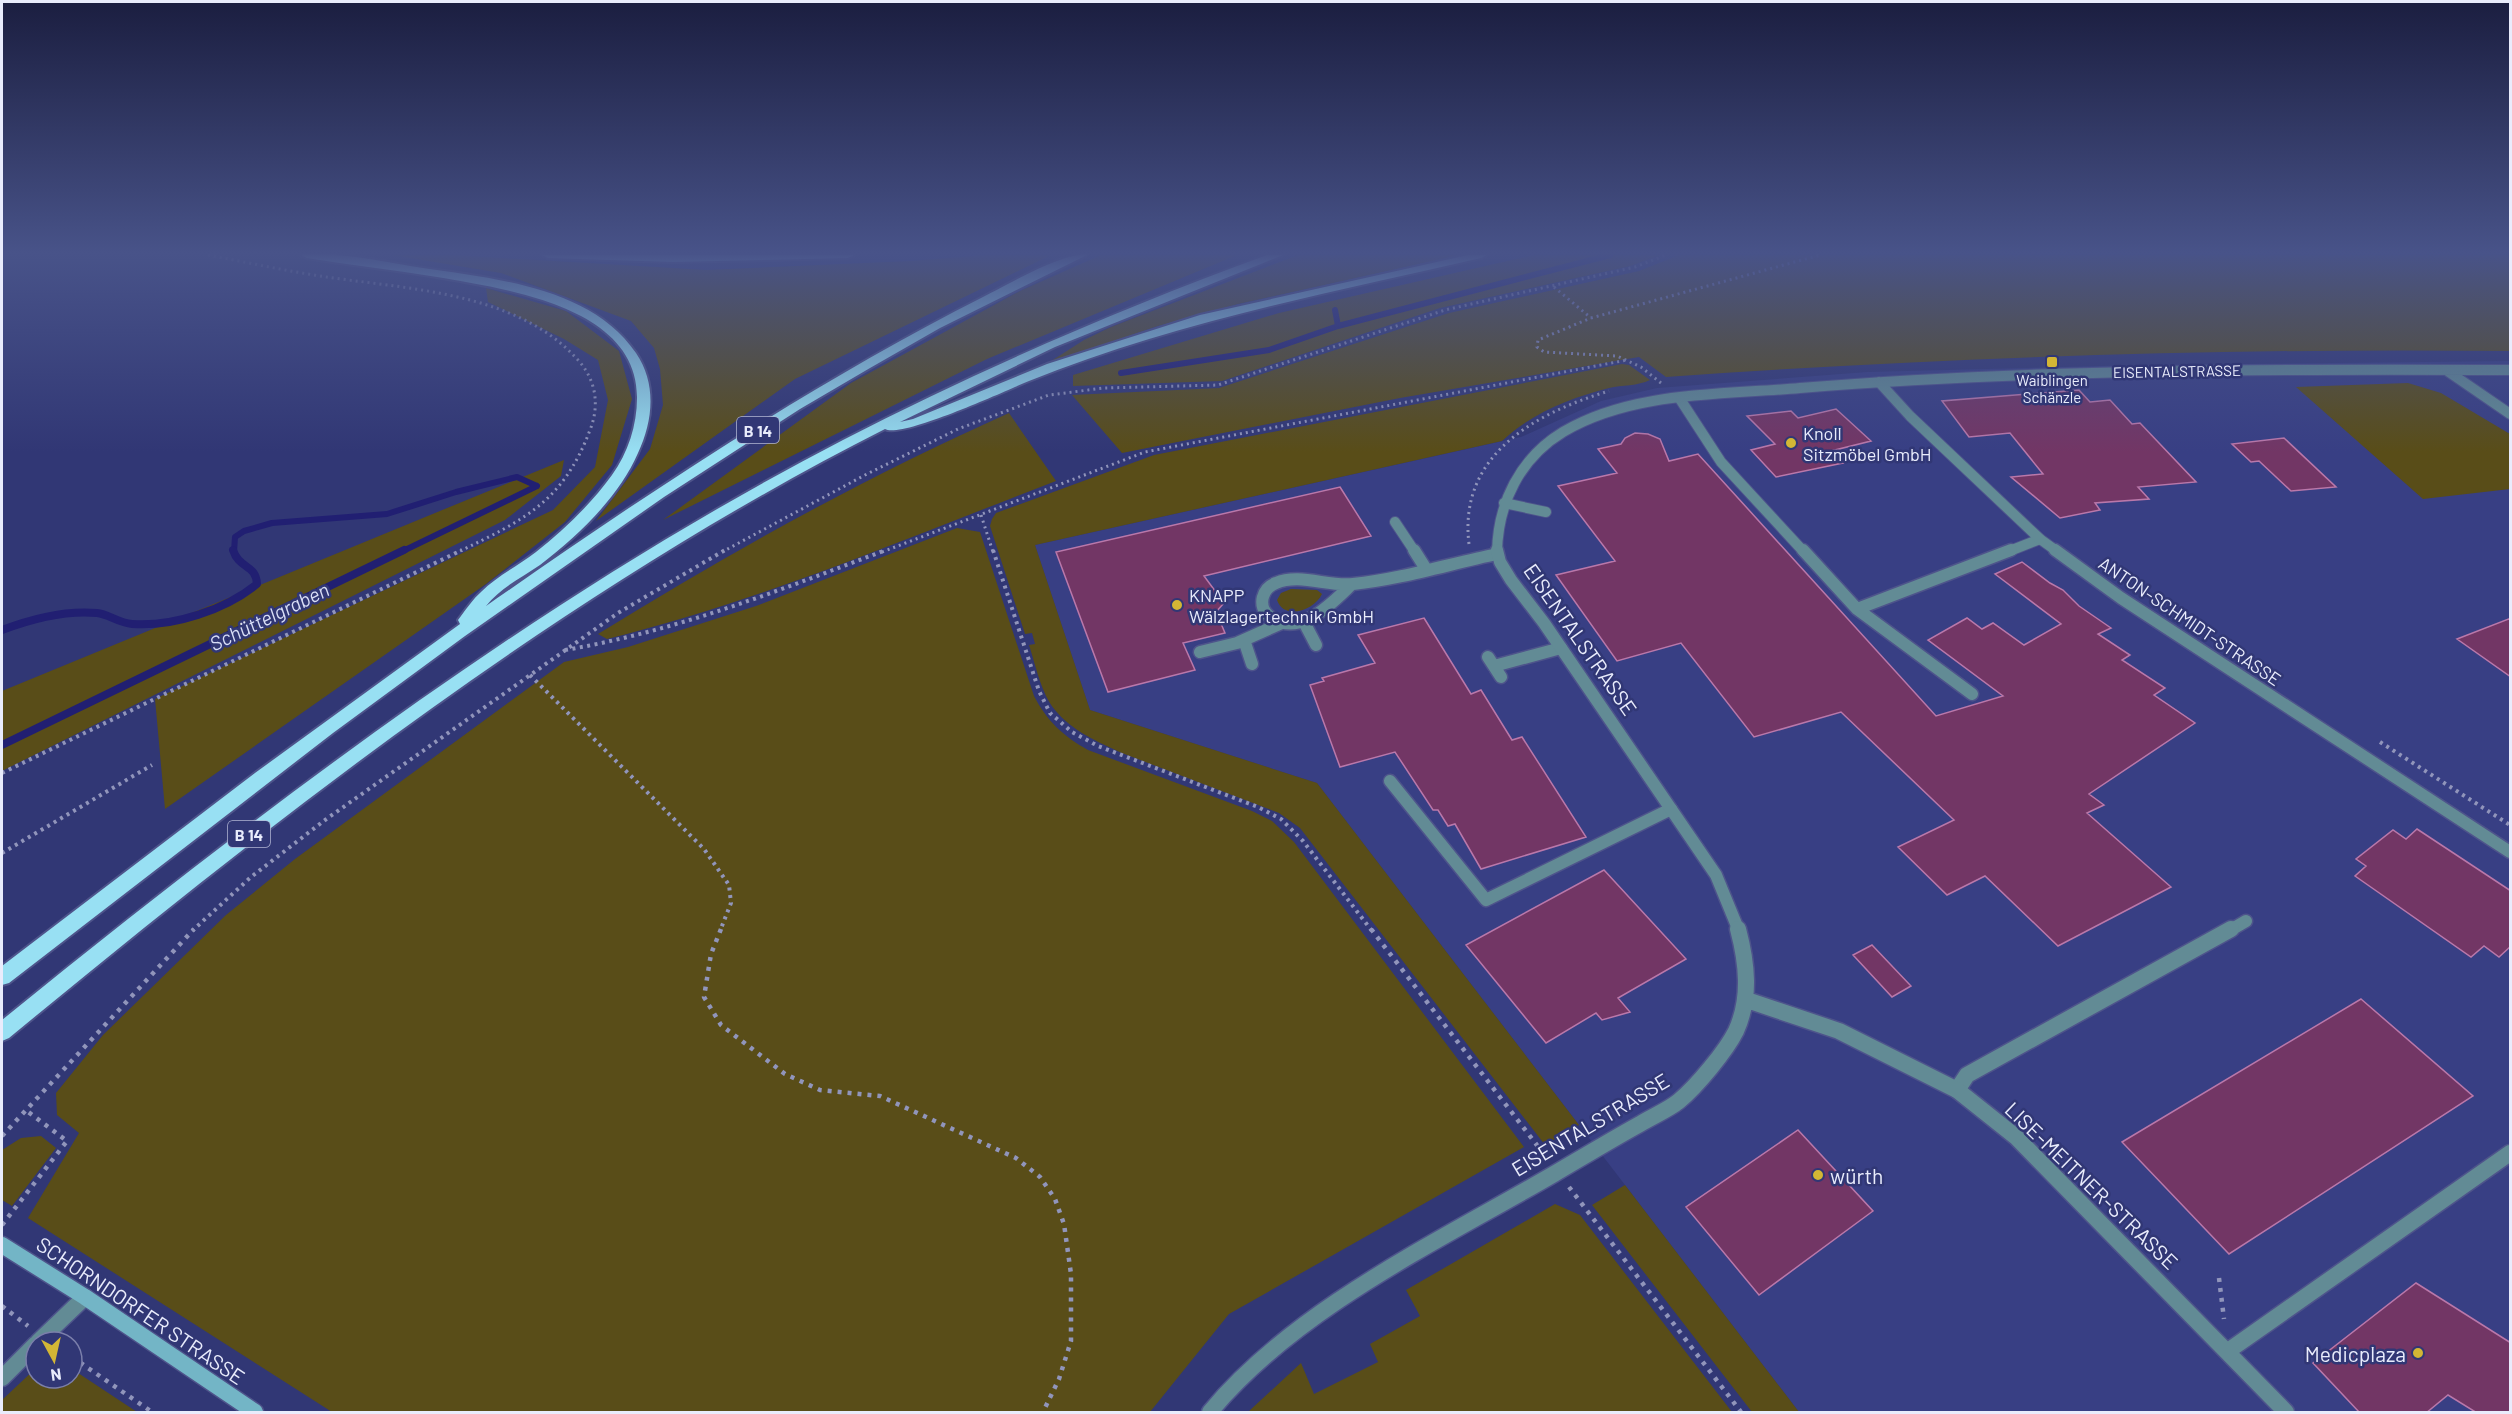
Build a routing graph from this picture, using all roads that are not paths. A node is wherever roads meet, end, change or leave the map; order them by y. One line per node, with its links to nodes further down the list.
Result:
1 (596, 321): 21 (highway)
2 (944, 321): 21 (highway, B 14)
3 (1107, 321): 10 (highway, B 14)
4 (1195, 321): 10 (highway)
5 (2446, 370): 6 (street, EISENTALSTRASSE); 7 (street, EISENTALSTRASSE); 9 (street)
6 (2511, 370)
7 (1880, 382): 8 (street, EISENTALSTRASSE); 14 (street, ANTON-SCHMIDT-STRASSE)
8 (1680, 399): 11 (street, EISENTALSTRASSE); 18 (street)
9 (2511, 414)
10 (868, 433): 35 (highway, B 14)
11 (1504, 503): 12 (street); 15 (street, EISENTALSTRASSE)
12 (1546, 512)
13 (1395, 522): 16 (street)
14 (2040, 539): 18 (street); 31 (street, ANTON-SCHMIDT-STRASSE)
15 (1497, 554): 16 (street); 24 (street, EISENTALSTRASSE)
16 (1426, 569): 17 (street)
17 (1351, 585): 19 (street); 20 (street)
18 (1857, 609): 28 (street)
19 (1284, 622): 20 (street); 22 (street)
20 (1304, 622): 23 (street)
21 (453, 636): 33 (highway, B 14)
22 (1244, 640): 25 (street); 26 (street)
23 (1316, 645)
24 (1561, 648): 27 (street); 30 (street, EISENTALSTRASSE)
25 (1200, 652)
26 (1252, 664)
27 (1501, 677)
28 (1972, 694)
29 (1390, 781): 30 (street)
30 (1671, 809): 34 (street, EISENTALSTRASSE)
31 (2511, 852)
32 (2246, 921): 36 (street)
33 (2, 977)
34 (1747, 1000): 36 (street, LISE-MEITNER-STRASSE); 45 (street, EISENTALSTRASSE)
35 (2, 1032)
36 (1957, 1090): 41 (street, LISE-MEITNER-STRASSE)
37 (2511, 1153): 41 (street)
38 (2, 1245): 39 (main road, SCHORNDORFER STRASSE)
39 (85, 1296): 40 (street); 44 (main road, SCHORNDORFER STRASSE)
40 (50, 1330)
41 (2228, 1351): 46 (street, LISE-MEITNER-STRASSE)
42 (24, 1356): 43 (street)
43 (2, 1378)
44 (255, 1413)
45 (1210, 1413)
46 (2286, 1413)

